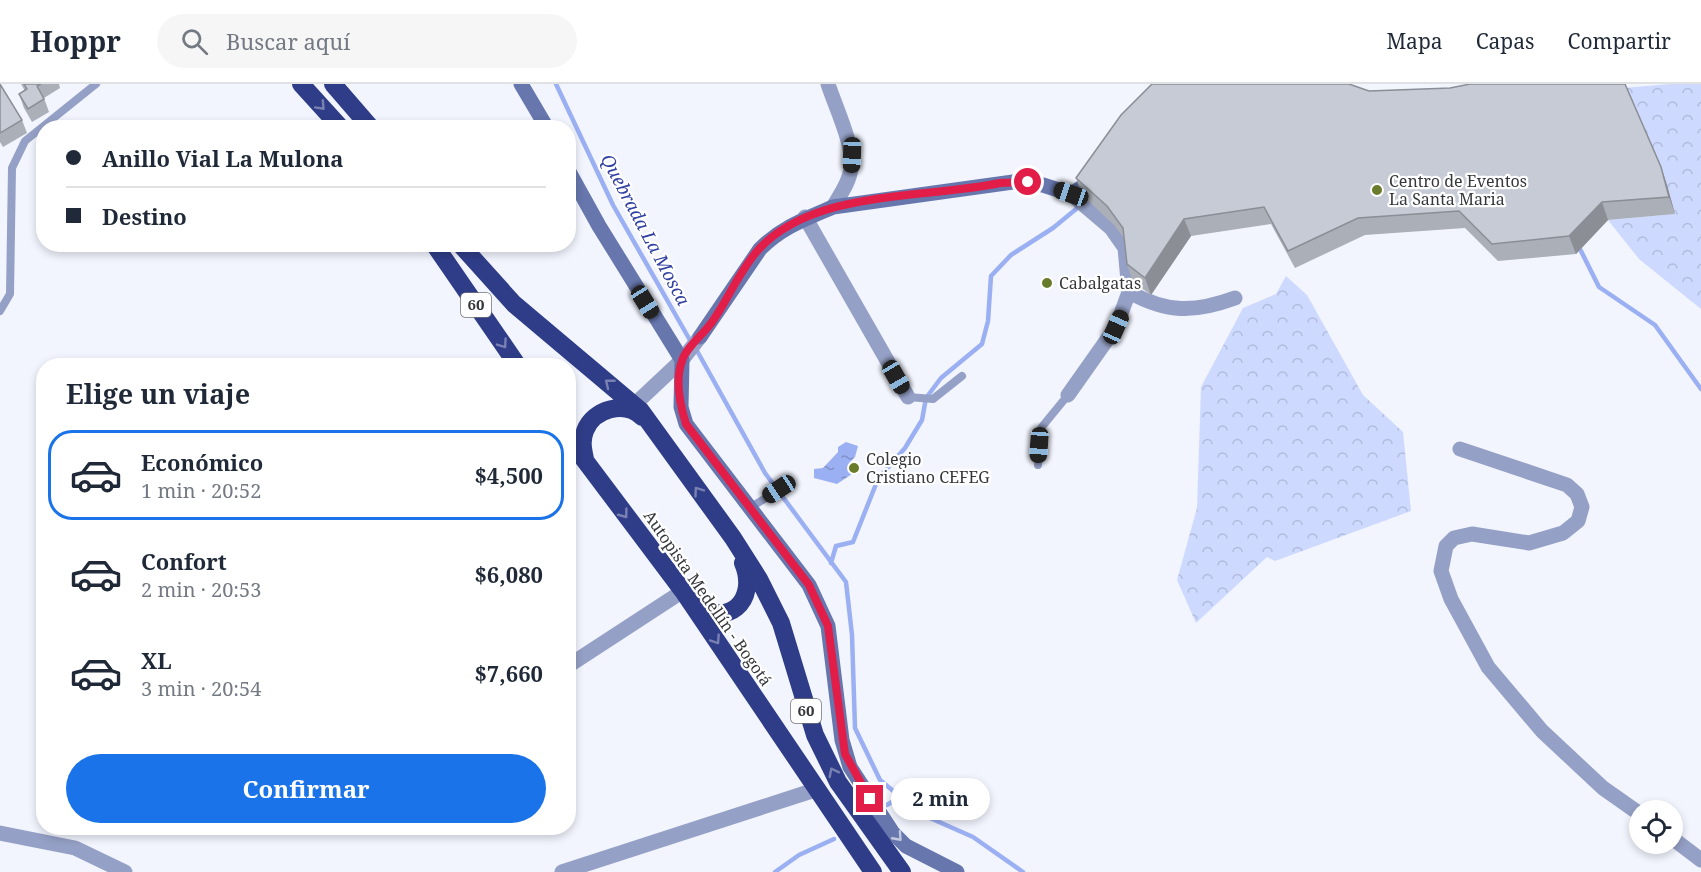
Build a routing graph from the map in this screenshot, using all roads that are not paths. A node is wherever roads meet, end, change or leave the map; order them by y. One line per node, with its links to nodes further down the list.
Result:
1 (96, 84): 6 (lane)
2 (301, 84): 7 (highway, one-way to 7)
3 (333, 84): 8 (highway)
4 (521, 84): 9 (street)
5 (828, 84): 14 (street)
6 (51, 120)
7 (334, 120)
8 (364, 120)
9 (542, 120)
10 (36, 132): 20 (lane)
11 (1101, 163): 13 (street)
12 (576, 184): 21 (street)
13 (1073, 196): 14 (street); 18 (street)
14 (833, 207): 15 (street)
15 (805, 217): 21 (street); 25 (street)
16 (440, 252): 22 (highway, 60, one-way to 22)
17 (467, 252): 26 (highway, Autopista Medellín - Bogotá / 60, one-way to 17)
18 (1129, 292): 19 (street); 24 (street)
19 (1235, 298)
20 (0, 311)
21 (686, 355): 26 (street); 33 (street)
22 (512, 358)
23 (962, 376): 25 (lane)
24 (1068, 395): 30 (lane)
25 (908, 397)
26 (634, 405): 27 (highway, Autopista Medellín - Bogotá / 60)
27 (650, 424): 31 (highway); 34 (highway, Autopista Medellín - Bogotá / 60, one-way to 27)
28 (576, 449): 31 (highway, Autopista Medellín - Bogotá / 60)
29 (1460, 449): 38 (street)
30 (1038, 465)
31 (589, 467): 35 (highway, Autopista Medellín - Bogotá / 60, one-way to 35)
32 (779, 489): 33 (lane)
33 (756, 504): 46 (street, one-way to 46)
34 (733, 538): 35 (highway); 45 (highway, Autopista Medellín - Bogotá / 60, one-way to 34)
35 (683, 591): 36 (street); 37 (highway, Autopista Medellín - Bogotá / 60, one-way to 37)
36 (576, 661)
37 (818, 789): 43 (street); 44 (highway, Autopista Medellín - Bogotá / 60)
38 (1629, 806)
39 (0, 833): 42 (street)
40 (1683, 846): 41 (street)
41 (1701, 860)
42 (125, 872)
43 (562, 872)
44 (873, 872)
45 (902, 872)
46 (957, 872)

